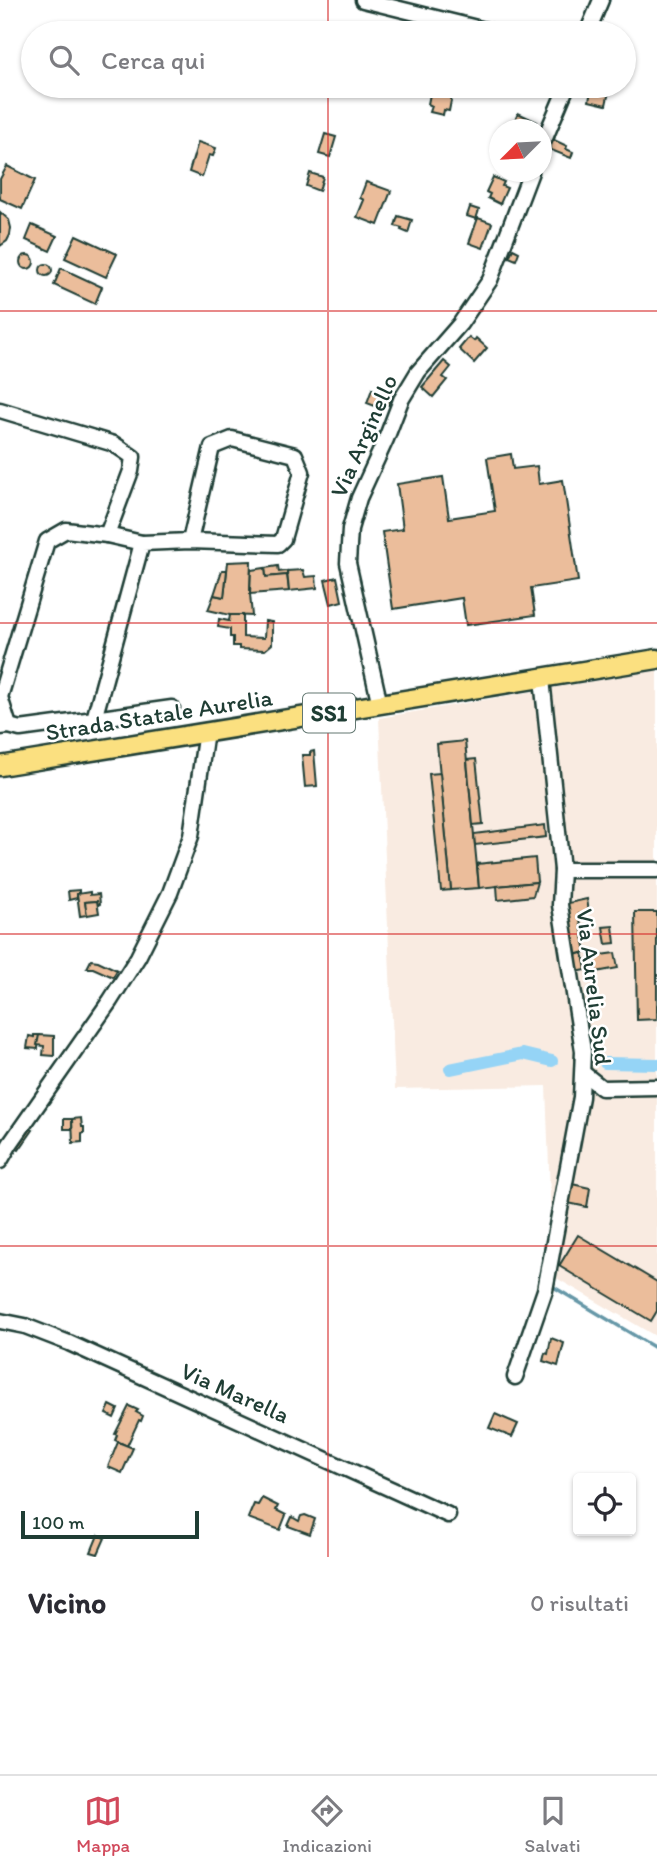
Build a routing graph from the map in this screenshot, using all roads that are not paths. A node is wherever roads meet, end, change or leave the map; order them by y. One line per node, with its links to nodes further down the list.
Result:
1 (363, 0): 3 (street)
2 (601, 0): 4 (street)
3 (448, 21)
4 (592, 21)
5 (562, 98): 6 (street)
6 (552, 120)
7 (527, 182): 14 (street, Via Arginello)
8 (0, 410): 9 (street)
9 (107, 535): 11 (street); 17 (street)
10 (190, 541): 10 (street); 11 (street)
11 (142, 542): 16 (street)
12 (657, 659): 13 (main road, Strada Statale Aurelia / SS1)
13 (542, 679): 14 (main road, Strada Statale Aurelia / SS1); 20 (street, Via Aurelia Sud)
14 (380, 705): 18 (main road, Strada Statale Aurelia / SS1)
15 (172, 708): 16 (street)
16 (94, 719): 17 (street)
17 (4, 727)
18 (206, 732): 19 (main road, Strada Statale Aurelia / SS1); 24 (street)
19 (0, 766)
20 (562, 870): 21 (street); 22 (street, Via Aurelia Sud)
21 (657, 870)
22 (583, 1073): 23 (street); 26 (street, Via Aurelia Sud)
23 (657, 1087)
24 (0, 1161)
25 (0, 1321): 27 (street, Via Marella)
26 (515, 1377)
27 (449, 1515)

